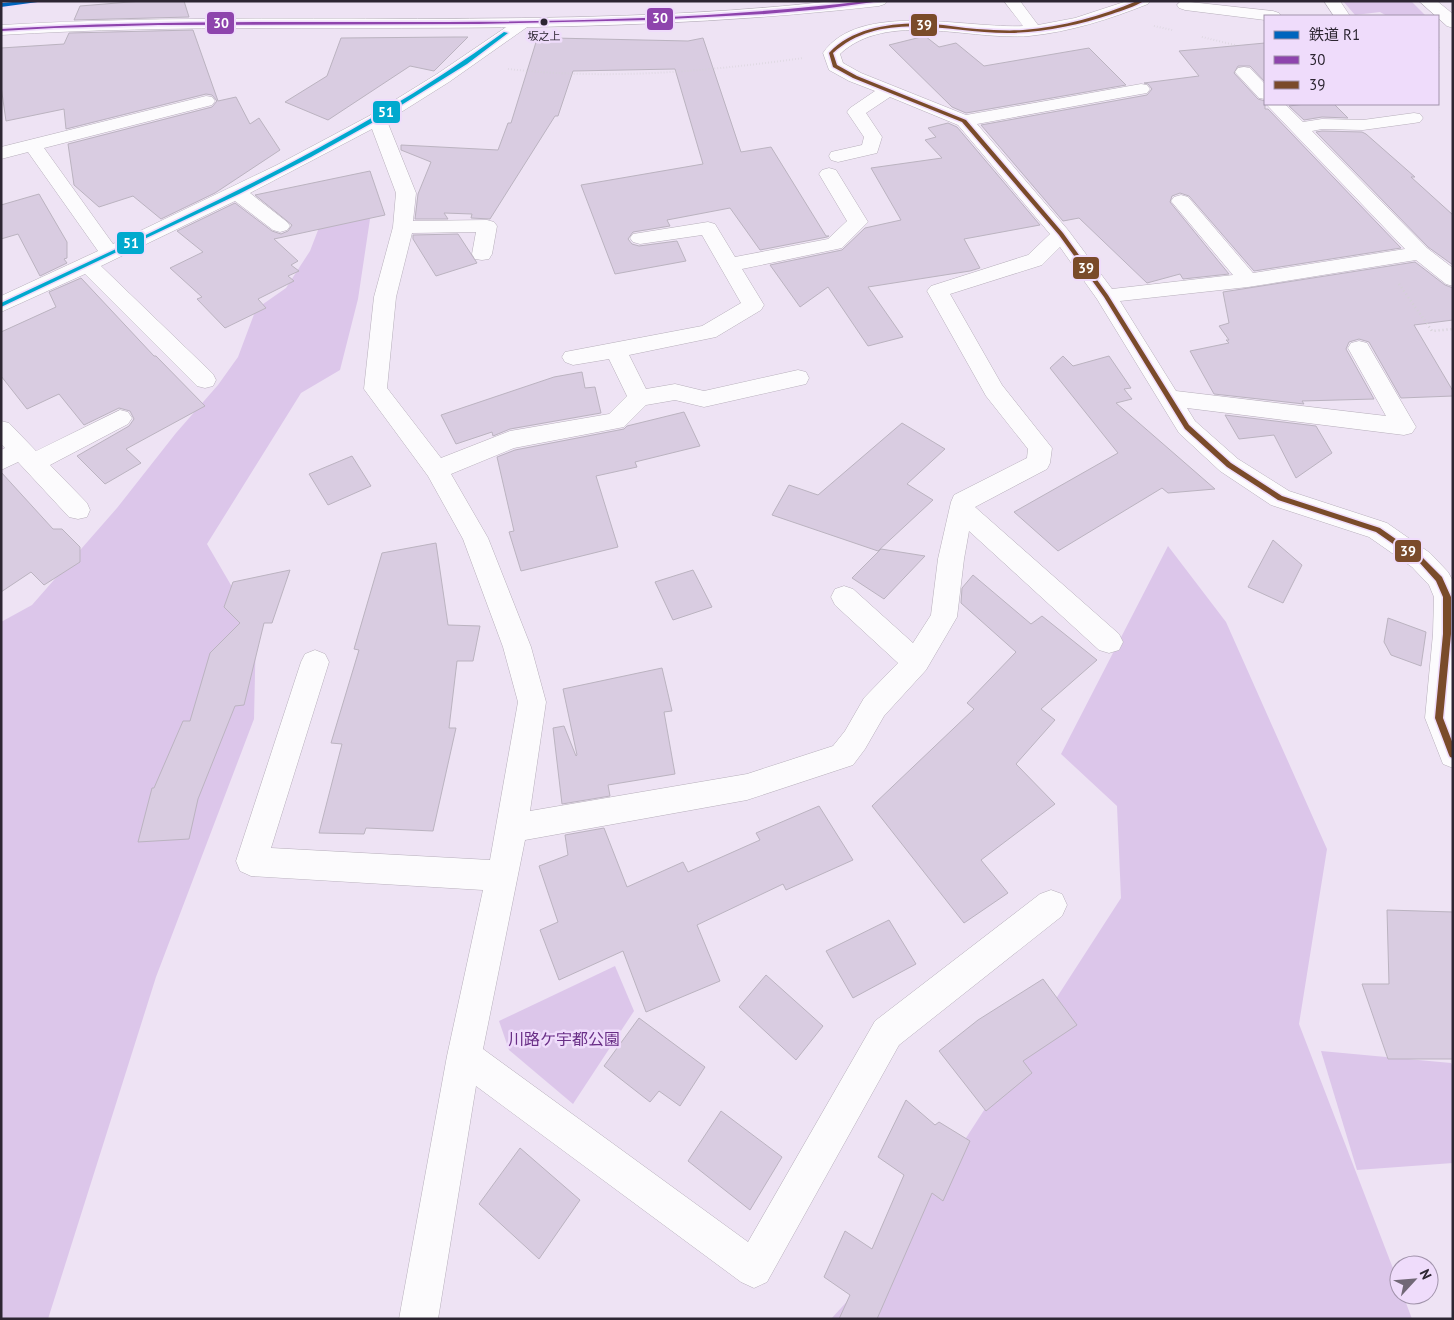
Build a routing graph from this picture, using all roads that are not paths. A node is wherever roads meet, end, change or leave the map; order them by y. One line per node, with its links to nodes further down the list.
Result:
1 (879, 1): 9 (main road)
2 (1012, 1): 12 (main road)
3 (1142, 1): 12 (main road)
4 (1332, 1): 8 (main road)
5 (1427, 1): 10 (main road)
6 (1186, 5): 7 (main road)
7 (1265, 15)
8 (1341, 15)
9 (524, 22): 11 (main road); 19 (main road)
10 (1453, 23)
11 (1, 30)
12 (1034, 30): 15 (main road)
13 (1244, 72): 16 (main road)
14 (1141, 89): 21 (main road)
15 (888, 90): 21 (main road); 25 (main road)
16 (1264, 93)
17 (206, 101): 23 (main road)
18 (1276, 105): 22 (main road)
19 (378, 118): 27 (main road); 30 (main road)
20 (1414, 118): 22 (main road)
21 (964, 121): 31 (main road)
22 (1299, 128): 34 (main road)
23 (33, 145): 24 (main road); 33 (main road)
24 (1, 153)
25 (838, 156)
26 (829, 174): 37 (main road)
27 (237, 193): 29 (main road); 33 (main road)
28 (1181, 201): 39 (main road)
29 (280, 226)
30 (404, 227): 35 (main road); 52 (main road)
31 (1061, 234): 40 (main road); 54 (main road)
32 (640, 238): 37 (main road)
33 (109, 253): 36 (main road)
34 (1420, 253): 38 (main road); 39 (main road)
35 (482, 254)
36 (87, 264): 41 (main road); 46 (main road)
37 (730, 265): 43 (main road)
38 (1453, 279)
39 (1248, 280): 40 (main road)
40 (1106, 296): 48 (main road)
41 (1, 305)
42 (1359, 348): 48 (main road)
43 (616, 350): 44 (main road); 47 (main road)
44 (573, 357)
45 (798, 378): 47 (main road)
46 (205, 380)
47 (640, 398): 52 (main road)
48 (1170, 398): 59 (main road)
49 (120, 418): 51 (main road)
50 (1, 429): 51 (main road)
51 (19, 458): 53 (main road)
52 (437, 470): 60 (main road)
53 (78, 510)
54 (962, 510): 56 (main road); 58 (main road)
55 (844, 597): 58 (main road)
56 (1109, 642)
57 (315, 662): 61 (main road)
58 (916, 662): 60 (main road)
59 (1453, 755)
60 (512, 828): 61 (main road)
61 (502, 876): 63 (main road)
62 (1051, 905): 63 (main road)
63 (464, 1056): 64 (main road)
64 (418, 1319)

